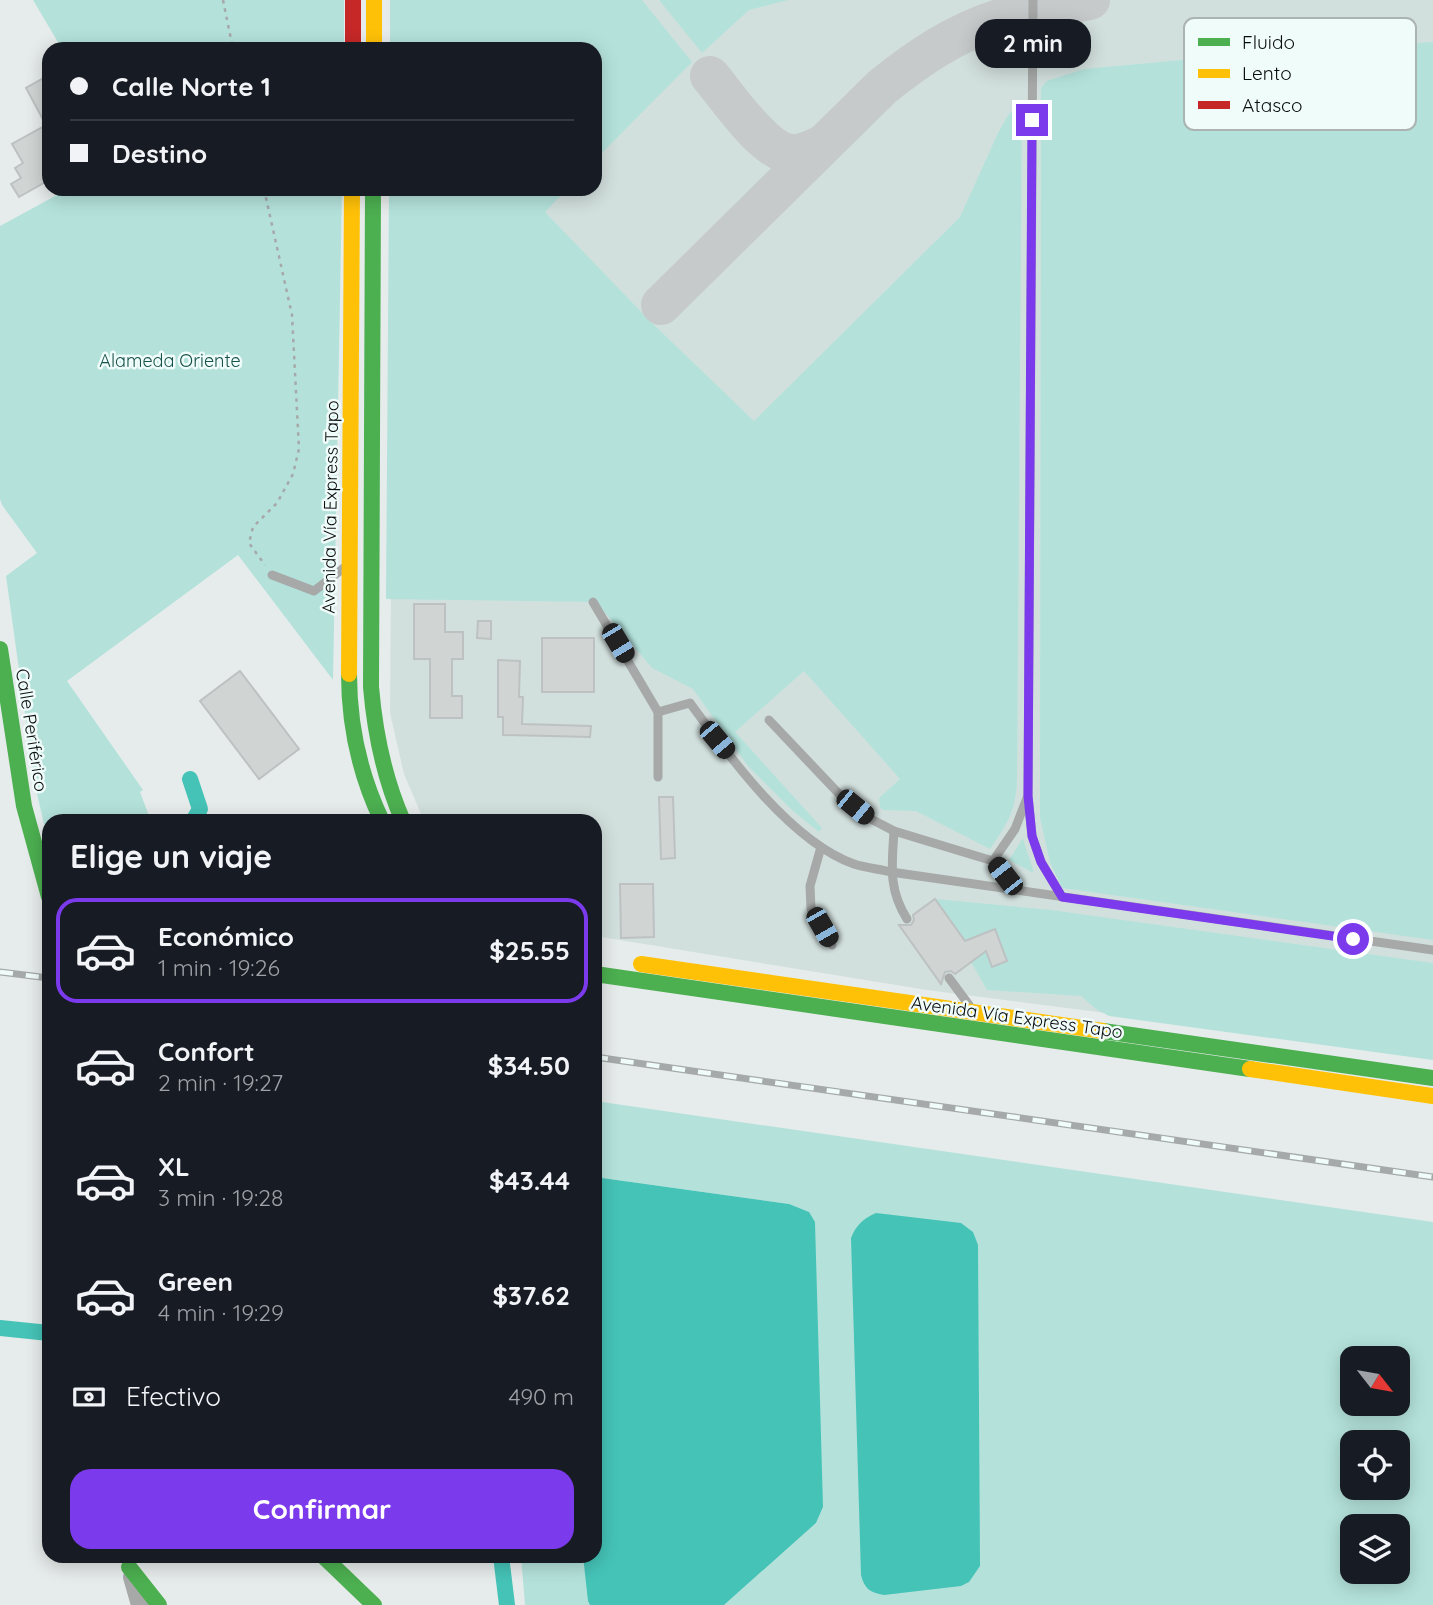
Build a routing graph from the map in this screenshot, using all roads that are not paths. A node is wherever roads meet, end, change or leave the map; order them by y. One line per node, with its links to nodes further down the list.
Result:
1 (353, 0): 4 (main road)
2 (374, 0): 5 (main road)
3 (1033, 0): 15 (lane)
4 (353, 42)
5 (374, 42)
6 (352, 196): 8 (main road, Avenida Vía Express Tapo)
7 (373, 196): 17 (main road)
8 (349, 564): 9 (lane); 16 (main road, Avenida Vía Express Tapo)
9 (272, 575)
10 (593, 602): 12 (lane)
11 (0, 649): 22 (main road, Calle Periférico)
12 (658, 712): 14 (lane); 19 (lane)
13 (769, 720): 18 (lane)
14 (658, 777)
15 (1028, 796): 20 (lane); 24 (lane)
16 (379, 814)
17 (400, 814)
18 (894, 831): 20 (lane); 21 (lane)
19 (821, 847): 21 (lane); 26 (lane)
20 (993, 862): 23 (lane)
21 (891, 872): 23 (lane); 25 (lane)
22 (42, 877)
23 (1016, 890): 24 (lane)
24 (1062, 897): 27 (lane)
25 (907, 919)
26 (832, 945)
27 (1433, 950)
28 (623, 961): 31 (main road, Avenida Vía Express Tapo)
29 (602, 975): 32 (main road, Avenida Vía Express Tapo)
30 (949, 978): 31 (lane)
31 (972, 1009): 32 (lane); 33 (main road, Avenida Vía Express Tapo)
32 (990, 1032): 34 (main road, Avenida Vía Express Tapo)
33 (1433, 1077)
34 (1433, 1096)
35 (330, 1563): 39 (main road)
36 (129, 1567): 37 (street); 38 (main road)
37 (140, 1605)
38 (159, 1605)
39 (374, 1605)

